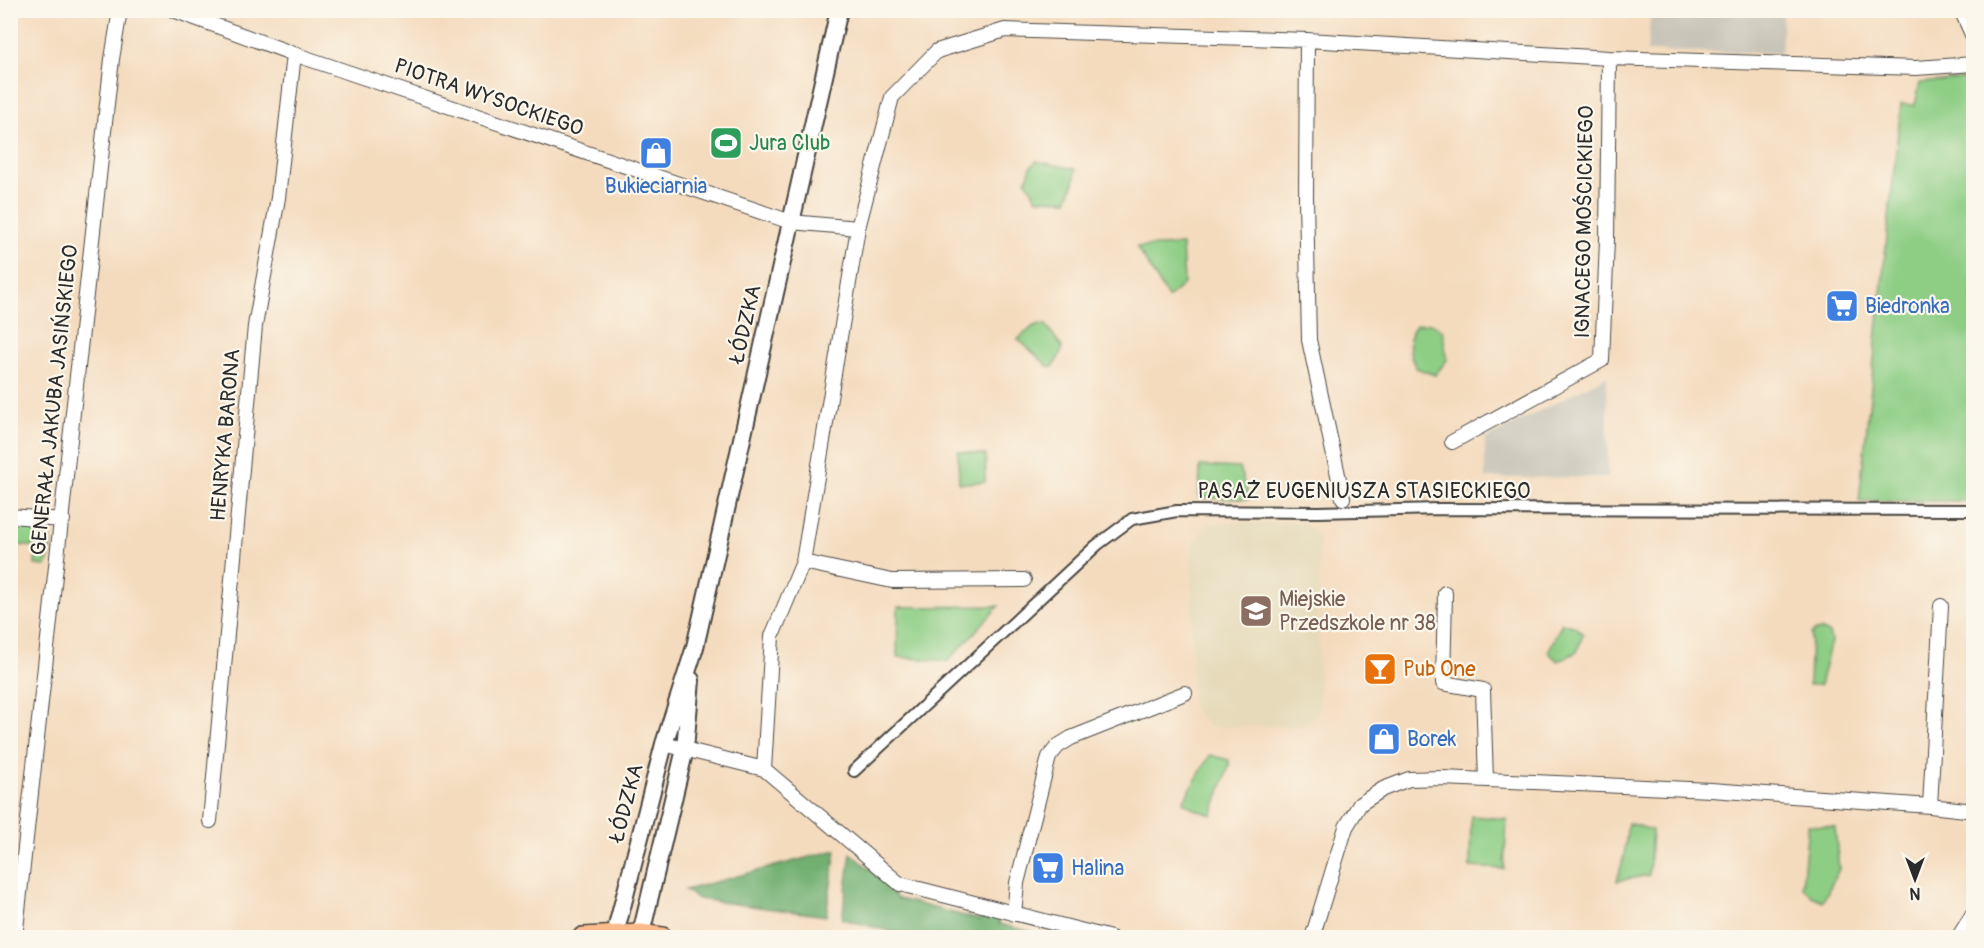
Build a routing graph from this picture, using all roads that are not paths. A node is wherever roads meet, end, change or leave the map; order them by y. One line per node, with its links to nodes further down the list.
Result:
1 (120, 10): 16 (street, GENERAŁA JAKUBA JASIŃSKIEGO)
2 (173, 10): 7 (street, PIOTRA WYSOCKIEGO)
3 (839, 10): 10 (street, ŁÓDZKA)
4 (1961, 10): 5 (street)
5 (1974, 39)
6 (1307, 40): 8 (street); 11 (street); 13 (street)
7 (294, 54): 10 (street, PIOTRA WYSOCKIEGO); 30 (street, HENRYKA BARONA)
8 (1609, 58): 9 (street); 12 (street, IGNACEGO MOŚCICKIEGO)
9 (1974, 64)
10 (791, 222): 11 (street); 21 (street, ŁÓDZKA)
11 (858, 228): 17 (street)
12 (1452, 442)
13 (1343, 498)
14 (1974, 510): 26 (street, PASAŻ EUGENIUSZA STASIECKIEGO)
15 (10, 516): 16 (street)
16 (63, 520): 35 (street, GENERAŁA JAKUBA JASIŃSKIEGO)
17 (803, 562): 18 (street); 25 (street)
18 (1024, 580)
19 (1445, 593): 27 (street)
20 (1941, 606): 28 (street)
21 (695, 647): 23 (street, ŁÓDZKA); 24 (street, ŁÓDZKA)
22 (1185, 693): 32 (street)
23 (664, 744): 24 (street); 34 (street, ŁÓDZKA)
24 (685, 749): 25 (street); 33 (street, ŁÓDZKA)
25 (764, 770): 32 (street)
26 (854, 771)
27 (1486, 780): 28 (street); 39 (street)
28 (1930, 806): 29 (street)
29 (1974, 812)
30 (210, 821)
31 (1974, 912): 40 (street)
32 (1014, 914): 38 (street)
33 (640, 936): 34 (main road); 37 (main road)
34 (614, 937): 36 (main road)
35 (15, 938)
36 (583, 938)
37 (662, 938)
38 (1111, 938)
39 (1312, 938)
40 (1958, 938)

